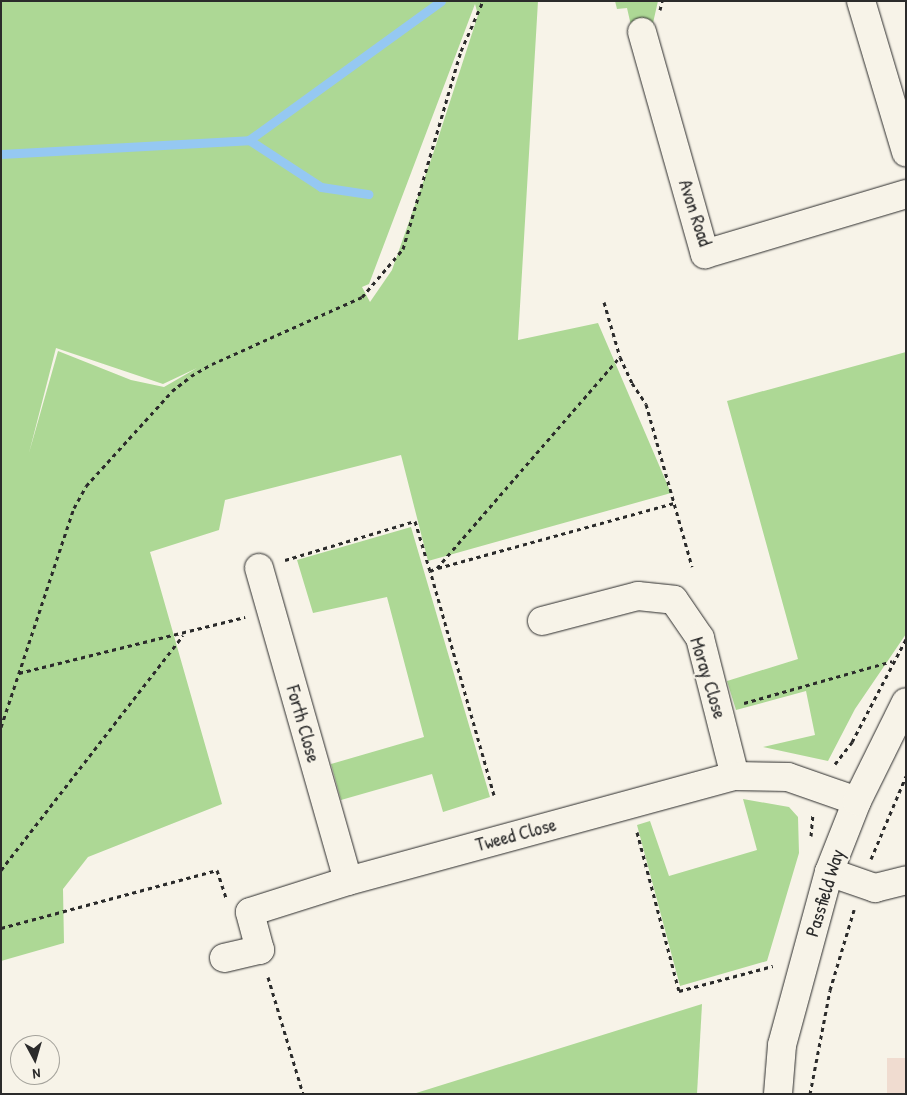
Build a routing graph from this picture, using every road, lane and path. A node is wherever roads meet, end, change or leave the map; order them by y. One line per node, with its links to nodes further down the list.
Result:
1 (483, 1): 18 (path)
2 (861, 1): 4 (street)
3 (642, 32): 5 (street, Avon Road)
4 (906, 152)
5 (906, 194)
6 (604, 302): 7 (path)
7 (620, 357): 8 (path); 11 (path)
8 (674, 503): 9 (path); 11 (path)
9 (692, 567)
10 (258, 568): 12 (path); 13 (street, Forth Close)
11 (437, 568): 12 (path)
12 (430, 571): 25 (path)
13 (270, 610): 15 (path); 32 (street, Forth Close)
14 (542, 621): 23 (street, Moray Close)
15 (183, 635): 18 (path); 29 (path)
16 (906, 639): 17 (path)
17 (892, 660): 19 (path); 22 (path)
18 (19, 673): 21 (path)
19 (739, 705)
20 (902, 718): 26 (street, Passfield Way)
21 (1, 727)
22 (830, 768)
23 (735, 776): 26 (street, Tweed Close); 32 (street, Tweed Close)
24 (906, 776): 28 (path)
25 (494, 795)
26 (857, 801): 30 (street, Passfield Way)
27 (637, 829): 38 (path)
28 (868, 869)
29 (1, 870)
30 (829, 872): 31 (street); 40 (street, Passfield Way)
31 (906, 880)
32 (348, 881): 34 (street, Tweed Close)
33 (856, 904): 41 (path)
34 (250, 912): 35 (path); 36 (street)
35 (1, 928)
36 (260, 950): 37 (street); 39 (path)
37 (224, 958)
38 (773, 966)
39 (303, 1094)
40 (778, 1094)
41 (810, 1094)

